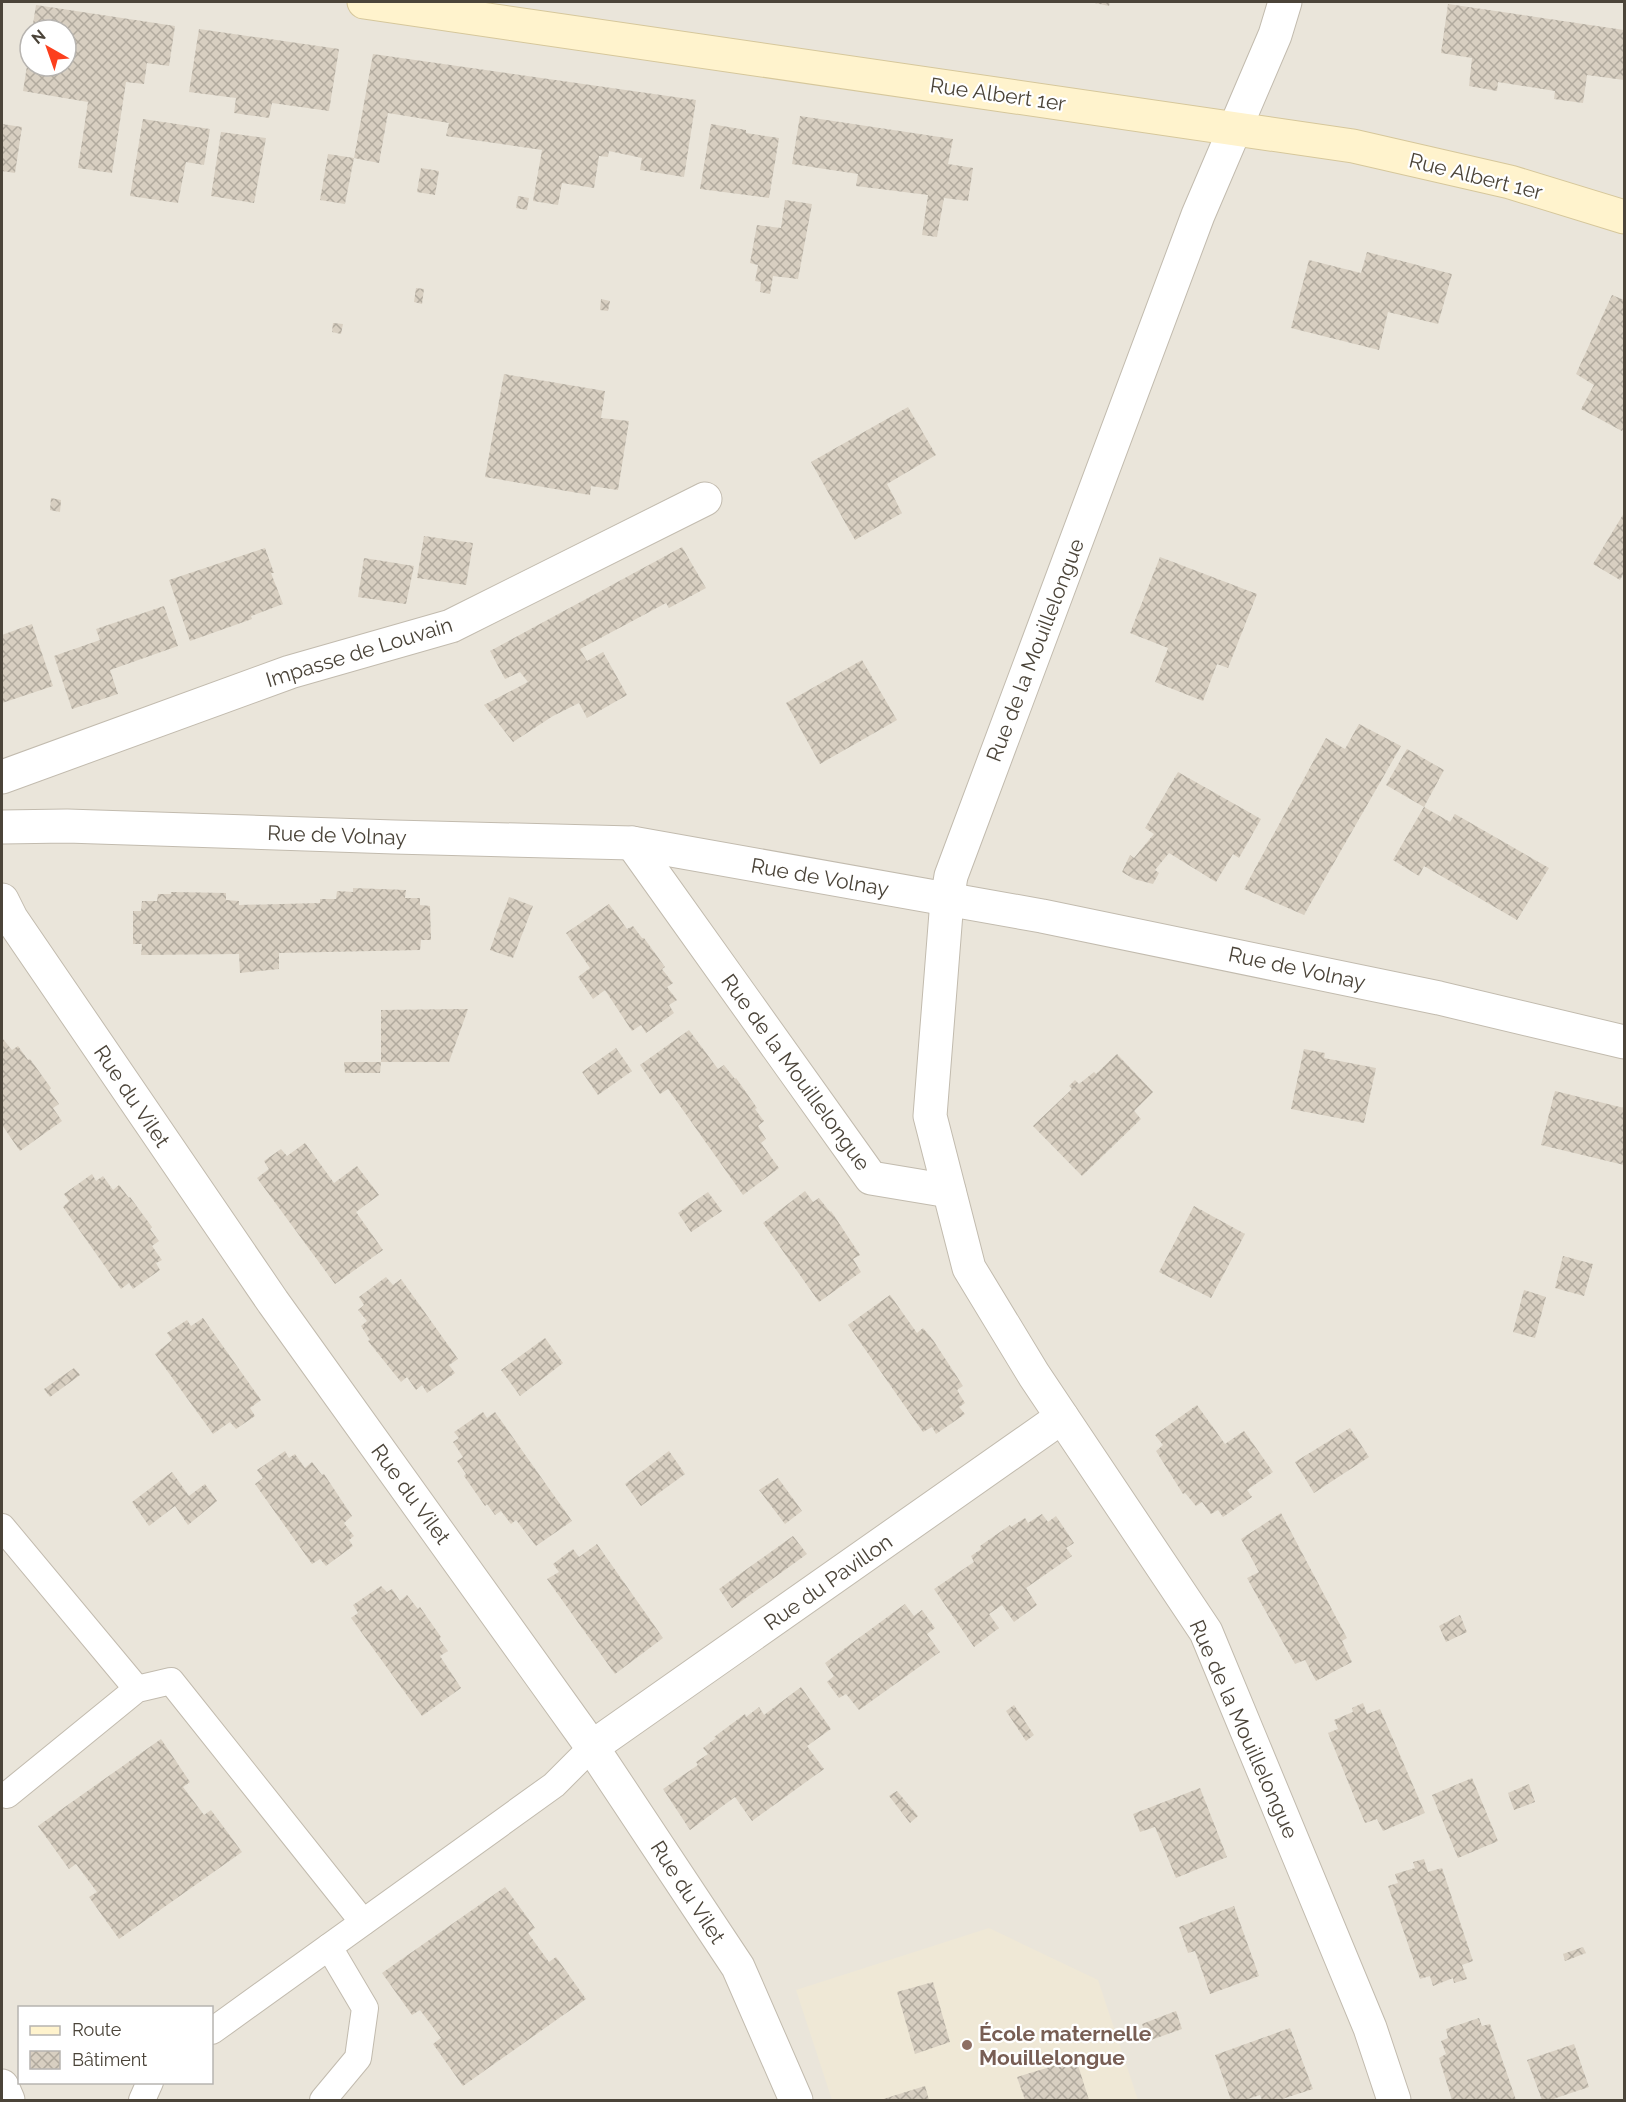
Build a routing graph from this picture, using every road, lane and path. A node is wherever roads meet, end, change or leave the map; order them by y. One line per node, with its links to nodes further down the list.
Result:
1 (364, 2): 3 (main road, Rue Albert 1er)
2 (1285, 2): 3 (street, Rue de la Mouillelongue)
3 (1236, 128): 4 (main road, Rue Albert 1er); 10 (street, Rue de la Mouillelongue)
4 (1624, 217)
5 (705, 499): 6 (street, Impasse de Louvain)
6 (2, 777)
7 (2, 827): 8 (street, Rue de Volnay)
8 (632, 843): 10 (street, Rue de Volnay); 12 (street, Rue de la Mouillelongue)
9 (2, 900): 16 (street, Rue du Vilet)
10 (947, 900): 11 (street, Rue de Volnay); 12 (street, Rue de la Mouillelongue)
11 (1624, 1042)
12 (950, 1191): 13 (street, Rue de la Mouillelongue)
13 (1062, 1417): 16 (street, Rue du Pavillon); 27 (street, Rue de la Mouillelongue)
14 (2, 1527): 15 (lane)
15 (137, 1689): 17 (lane); 18 (lane)
16 (592, 1747): 18 (lane); 26 (street, Rue du Vilet)
17 (7, 1795)
18 (363, 1922): 19 (lane)
19 (329, 1947): 20 (lane); 25 (lane)
20 (213, 2030)
21 (149, 2084): 24 (lane)
22 (2, 2086): 23 (street)
23 (8, 2100)
24 (142, 2100)
25 (322, 2100)
26 (796, 2100)
27 (1394, 2100)

